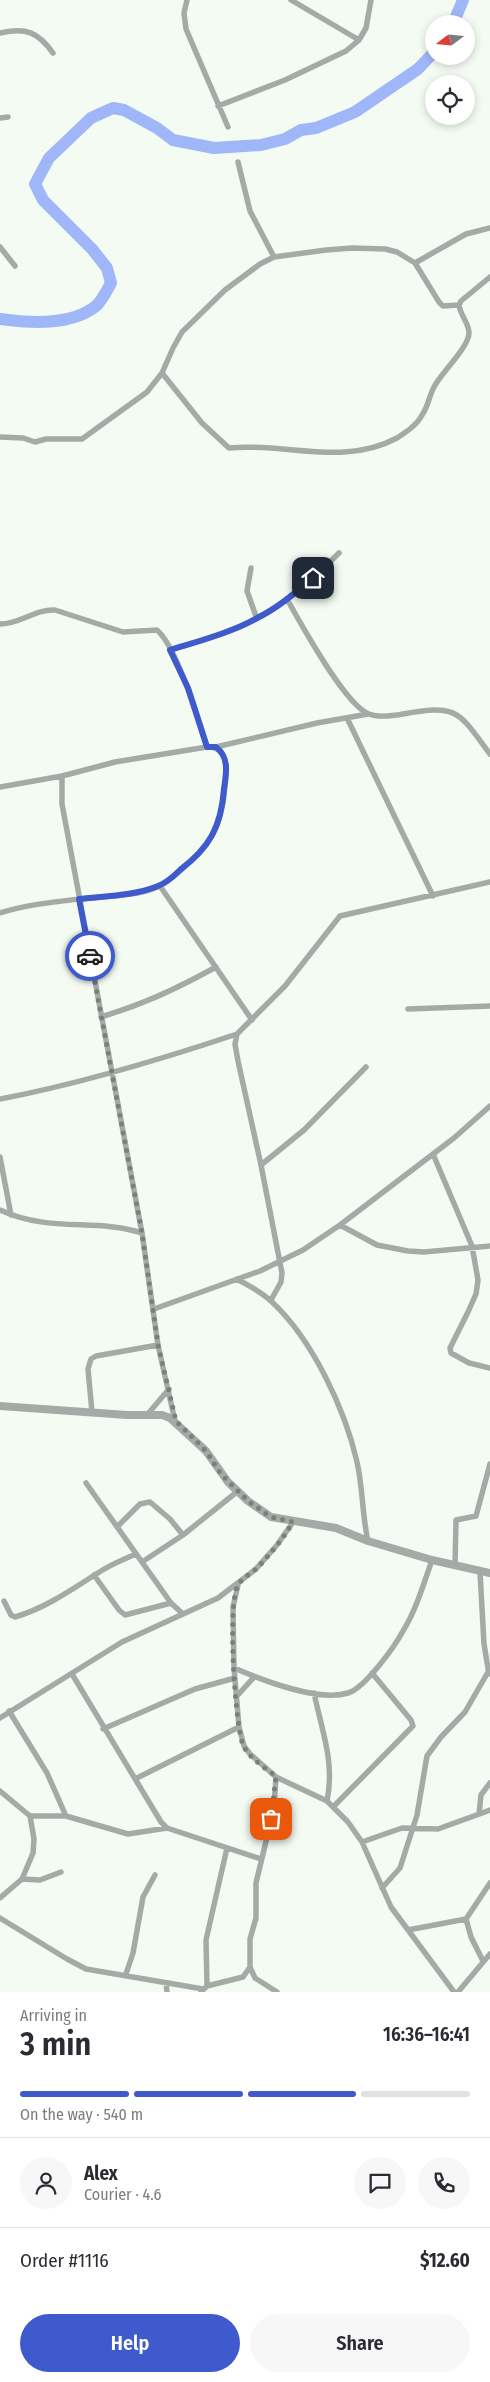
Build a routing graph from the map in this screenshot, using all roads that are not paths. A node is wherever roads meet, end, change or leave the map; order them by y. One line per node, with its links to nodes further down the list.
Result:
1 (187, 0): 7 (street)
2 (291, 0): 5 (street)
3 (371, 0): 5 (street)
4 (0, 33): 6 (street)
5 (359, 40): 7 (street)
6 (53, 53)
7 (218, 106): 10 (street)
8 (8, 117): 9 (street)
9 (0, 118)
10 (228, 127)
11 (238, 162): 14 (street)
12 (490, 228): 15 (street)
13 (0, 247): 16 (street)
14 (274, 257): 15 (street); 19 (street)
15 (415, 263): 18 (street)
16 (15, 266)
17 (490, 277): 18 (street)
18 (459, 305): 19 (street)
19 (162, 373): 20 (street)
20 (0, 437)
21 (339, 553): 23 (street)
22 (251, 568): 24 (street)
23 (287, 600): 24 (street); 27 (street)
24 (257, 619): 26 (street)
25 (0, 624): 26 (street)
26 (170, 650): 29 (street)
27 (368, 714): 28 (street); 31 (street)
28 (346, 718): 30 (street); 36 (street)
29 (207, 747): 30 (street); 32 (street)
30 (216, 747): 35 (street)
31 (490, 754)
32 (62, 776): 33 (street); 37 (street)
33 (0, 787)
34 (490, 882): 36 (street)
35 (160, 886): 37 (street); 39 (street)
36 (433, 896): 43 (street)
37 (79, 899): 38 (street); 42 (street)
38 (0, 913)
39 (216, 967): 42 (street); 43 (street)
40 (490, 1006): 41 (street)
41 (408, 1009)
42 (101, 1017): 46 (street)
43 (252, 1020): 44 (street)
44 (237, 1034): 46 (street); 51 (street)
45 (366, 1067): 51 (street)
46 (112, 1072): 47 (street); 55 (street)
47 (0, 1099)
48 (490, 1106): 49 (street)
49 (433, 1154): 54 (street); 56 (street)
50 (0, 1157): 53 (street)
51 (261, 1165): 58 (street)
52 (0, 1210): 53 (street)
53 (11, 1215): 55 (street)
54 (340, 1225): 56 (street); 58 (street)
55 (142, 1233): 61 (street)
56 (472, 1246): 57 (street); 63 (street)
57 (490, 1246)
58 (280, 1262): 59 (street); 60 (street)
59 (237, 1279): 60 (street); 61 (street)
60 (271, 1300): 75 (street)
61 (154, 1309): 62 (street)
62 (158, 1345): 64 (street); 66 (street)
63 (490, 1368)
64 (169, 1389): 67 (street); 68 (street)
65 (0, 1406): 66 (street)
66 (92, 1412): 67 (street)
67 (147, 1416): 68 (street)
68 (176, 1421): 71 (street)
69 (490, 1464): 79 (street)
70 (86, 1483): 73 (street)
71 (238, 1491): 72 (street); 74 (street)
72 (293, 1522): 75 (street); 83 (street)
73 (117, 1527): 74 (street); 76 (street)
74 (184, 1535): 78 (street)
75 (368, 1541): 77 (street)
76 (136, 1554): 78 (street); 82 (street)
77 (432, 1560): 79 (street); 88 (street)
78 (142, 1562): 85 (street)
79 (455, 1566): 80 (street)
80 (480, 1572): 81 (street); 90 (street)
81 (490, 1573)
82 (94, 1575): 84 (street); 85 (street)
83 (238, 1585): 86 (street); 87 (street)
84 (4, 1601)
85 (171, 1604): 86 (street)
86 (183, 1614): 89 (street)
87 (234, 1668): 91 (street); 92 (street)
88 (372, 1673): 93 (street); 104 (street)
89 (72, 1674): 95 (street); 98 (street)
90 (489, 1674): 110 (street)
91 (254, 1677): 93 (street); 94 (street)
92 (235, 1678): 94 (street); 98 (street)
93 (314, 1693): 103 (street)
94 (237, 1696): 97 (street)
95 (9, 1712): 96 (street); 108 (street)
96 (0, 1718)
97 (239, 1727): 99 (street); 100 (street)
98 (103, 1729): 100 (street)
99 (276, 1776): 103 (street); 113 (street)
100 (135, 1779): 109 (street)
101 (490, 1783): 106 (street)
102 (0, 1791): 107 (street)
103 (327, 1801): 104 (street)
104 (334, 1806): 111 (street)
105 (490, 1810): 106 (street)
106 (479, 1814): 110 (street)
107 (30, 1816): 108 (street); 116 (street)
108 (66, 1816): 109 (street)
109 (168, 1828): 112 (street)
110 (413, 1828): 111 (street); 118 (street)
111 (362, 1842): 118 (street)
112 (227, 1848): 113 (street); 130 (street)
113 (261, 1859): 125 (street)
114 (61, 1872): 116 (street)
115 (155, 1875): 126 (street)
116 (22, 1879): 119 (street)
117 (490, 1883): 121 (street)
118 (382, 1888): 122 (street)
119 (0, 1898)
120 (0, 1918): 126 (street)
121 (466, 1919): 122 (street); 124 (street)
122 (408, 1930): 133 (street)
123 (490, 1954): 124 (street)
124 (483, 1961): 134 (street)
125 (250, 1967): 127 (street); 128 (street)
126 (126, 1974): 129 (street)
127 (243, 1977): 128 (street); 130 (street)
128 (255, 1978): 132 (street)
129 (166, 1983): 130 (street); 131 (street)
130 (203, 1989)
131 (167, 1992)
132 (277, 1992)
133 (454, 1992)
134 (458, 1992)

